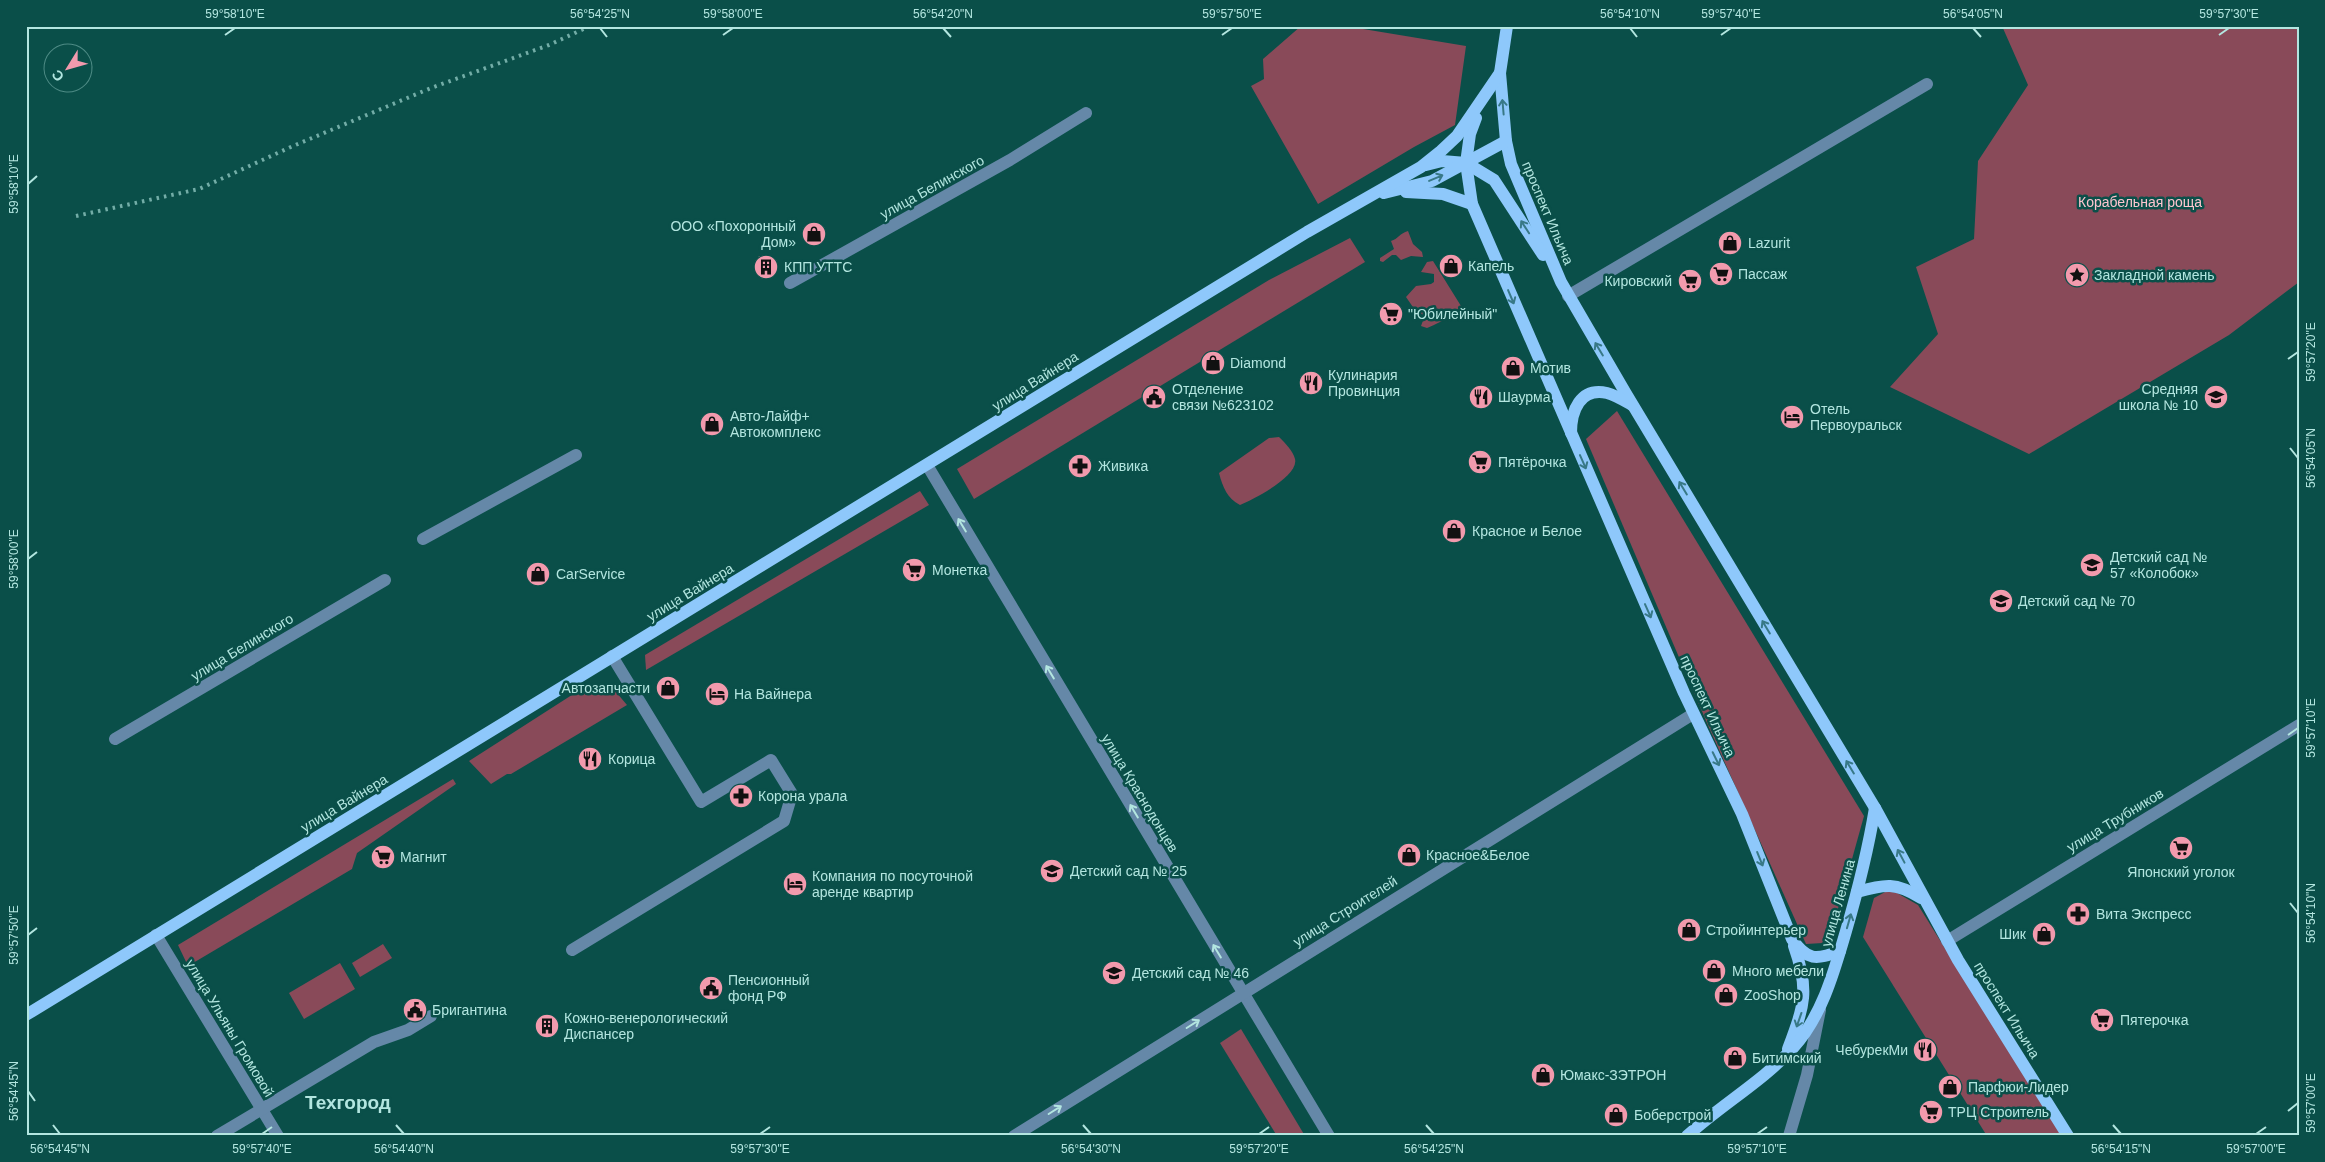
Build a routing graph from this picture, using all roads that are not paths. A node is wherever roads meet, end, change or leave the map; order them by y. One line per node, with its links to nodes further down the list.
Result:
1 (1507, 26): 2 (main road)
2 (1500, 73): 5 (main road, проспект Ильича, one-way to 2); 6 (main road, проспект Ильича); 7 (main road, улица Вайнера)
3 (1927, 84): 13 (street)
4 (1086, 113): 12 (street, улица Белинского)
5 (1506, 141): 6 (main road, улица Вайнера); 11 (main road, проспект Ильича)
6 (1466, 163): 7 (main road, проспект Ильича); 8 (main road, улица Вайнера, one-way to 6); 10 (main road, проспект Ильича); 11 (main road, проспект Ильича, one-way to 6)
7 (1421, 167): 9 (main road, улица Вайнера)
8 (1390, 192): 9 (main road, улица Вайнера); 10 (main road)
9 (1370, 196): 17 (main road, улица Вайнера)
10 (1472, 204): 15 (main road, проспект Ильича, one-way to 15)
11 (1561, 282): 13 (main road, проспект Ильича)
12 (790, 283)
13 (1568, 296): 14 (main road, проспект Ильича, one-way to 13)
14 (1632, 405): 15 (main road); 24 (main road, проспект Ильича, one-way to 14)
15 (1571, 435): 21 (main road, проспект Ильича, one-way to 21)
16 (576, 455): 18 (street)
17 (927, 465): 20 (main road, улица Вайнера); 32 (street, улица Краснодонцев, one-way to 17)
18 (423, 540)
19 (385, 580): 23 (street, улица Белинского)
20 (612, 656): 27 (main road, улица Вайнера); 30 (street)
21 (1694, 714): 28 (main road, проспект Ильича, one-way to 28); 32 (street, улица Строителей)
22 (2299, 725): 29 (street, улица Трубников)
23 (115, 740)
24 (1875, 808): 25 (main road, улица Ленина); 26 (main road, проспект Ильича, one-way to 24)
25 (1858, 892): 26 (main road); 31 (main road, улица Ленина, one-way to 25)
26 (1924, 899): 29 (main road, проспект Ильича)
27 (156, 935): 34 (main road, улица Вайнера); 37 (street, улица Ульяны Громовой)
28 (1792, 939): 31 (main road, проспект Ильича); 36 (main road, улица Ленина, one-way to 36)
29 (1947, 941): 44 (main road, проспект Ильича)
30 (572, 950)
31 (1840, 950): 33 (main road, улица Ленина)
32 (1242, 992): 40 (street, улица Строителей, one-way to 32); 41 (street, улица Краснодонцев)
33 (1821, 1004): 36 (main road, улица Ленина); 43 (street, улица Ленина)
34 (26, 1015)
35 (431, 1016): 37 (street)
36 (1785, 1056): 42 (main road, улица Ленина)
37 (262, 1110): 38 (street); 39 (street, улица Ульяны Громовой)
38 (217, 1136)
39 (278, 1136)
40 (1014, 1136)
41 (1329, 1136)
42 (1688, 1136)
43 (1789, 1136)
44 (2068, 1136)

